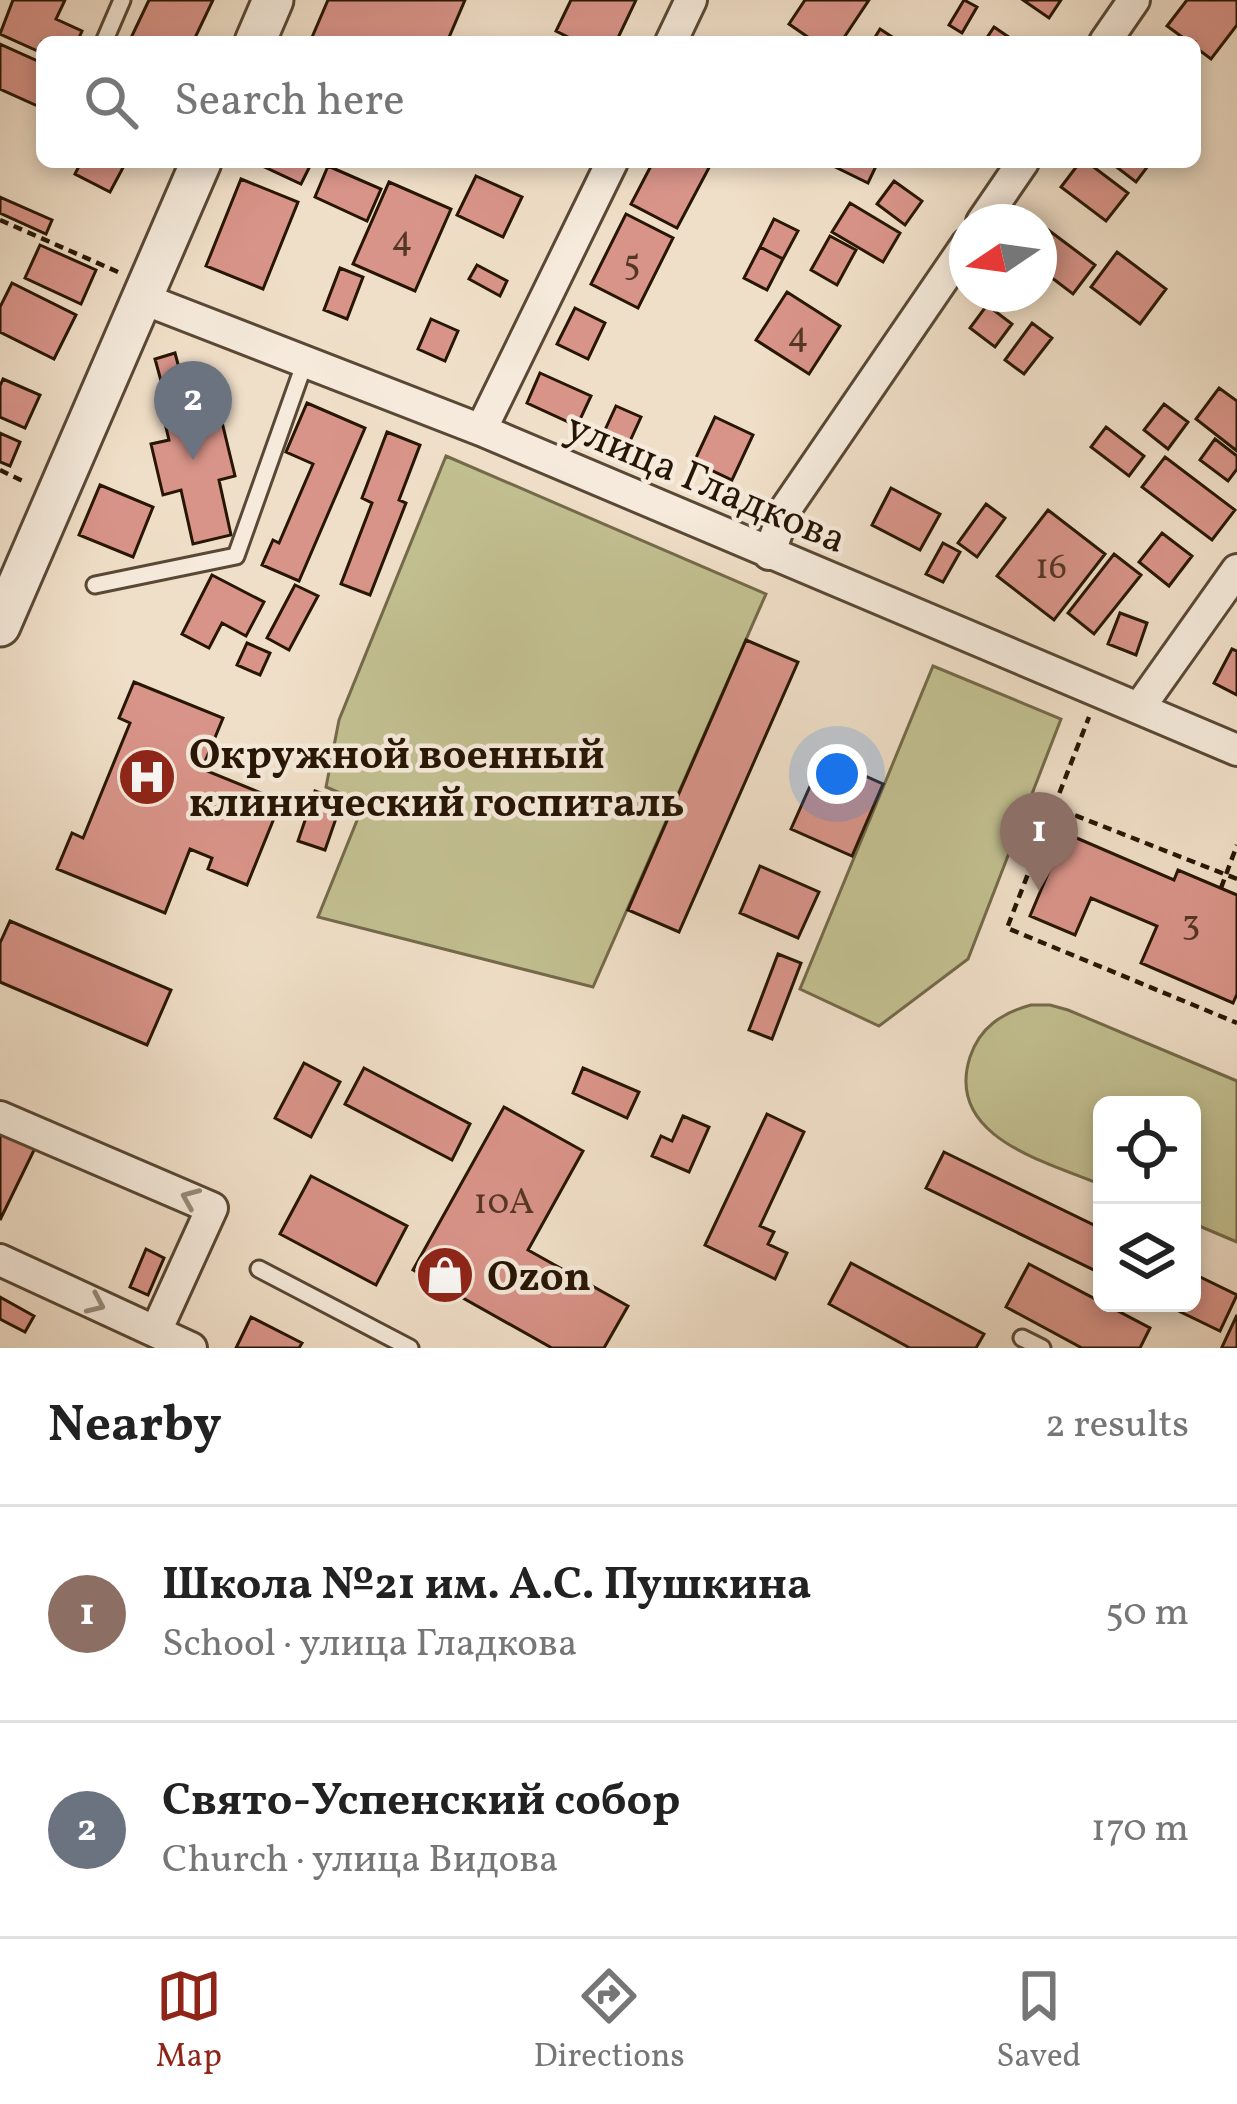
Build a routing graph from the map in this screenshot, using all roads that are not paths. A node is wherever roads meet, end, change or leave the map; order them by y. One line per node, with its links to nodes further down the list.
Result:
1 (122, 0): 5 (lane)
2 (273, 0): 6 (street)
3 (691, 0): 7 (street)
4 (1134, 0): 8 (street)
5 (107, 36)
6 (258, 36)
7 (673, 36)
8 (1109, 36)
9 (198, 168): 14 (street)
10 (609, 168): 16 (street)
11 (1019, 168): 12 (street)
12 (994, 204)
13 (949, 270): 17 (street)
14 (134, 287): 15 (street, улица Гладкова); 20 (street)
15 (305, 362): 16 (street, улица Гладкова); 19 (lane)
16 (481, 430): 17 (street, улица Гладкова)
17 (769, 554): 21 (street, улица Гладкова)
18 (1237, 570): 21 (street)
19 (94, 586)
20 (0, 626)
21 (1139, 708): 22 (street, улица Гладкова)
22 (1237, 750)
23 (0, 1117): 26 (street, one-way to 23)
24 (0, 1261): 26 (street, one-way to 26)
25 (259, 1269): 29 (lane)
26 (156, 1331): 28 (street)
27 (1022, 1339): 30 (lane)
28 (191, 1348)
29 (410, 1348)
30 (1042, 1348)

